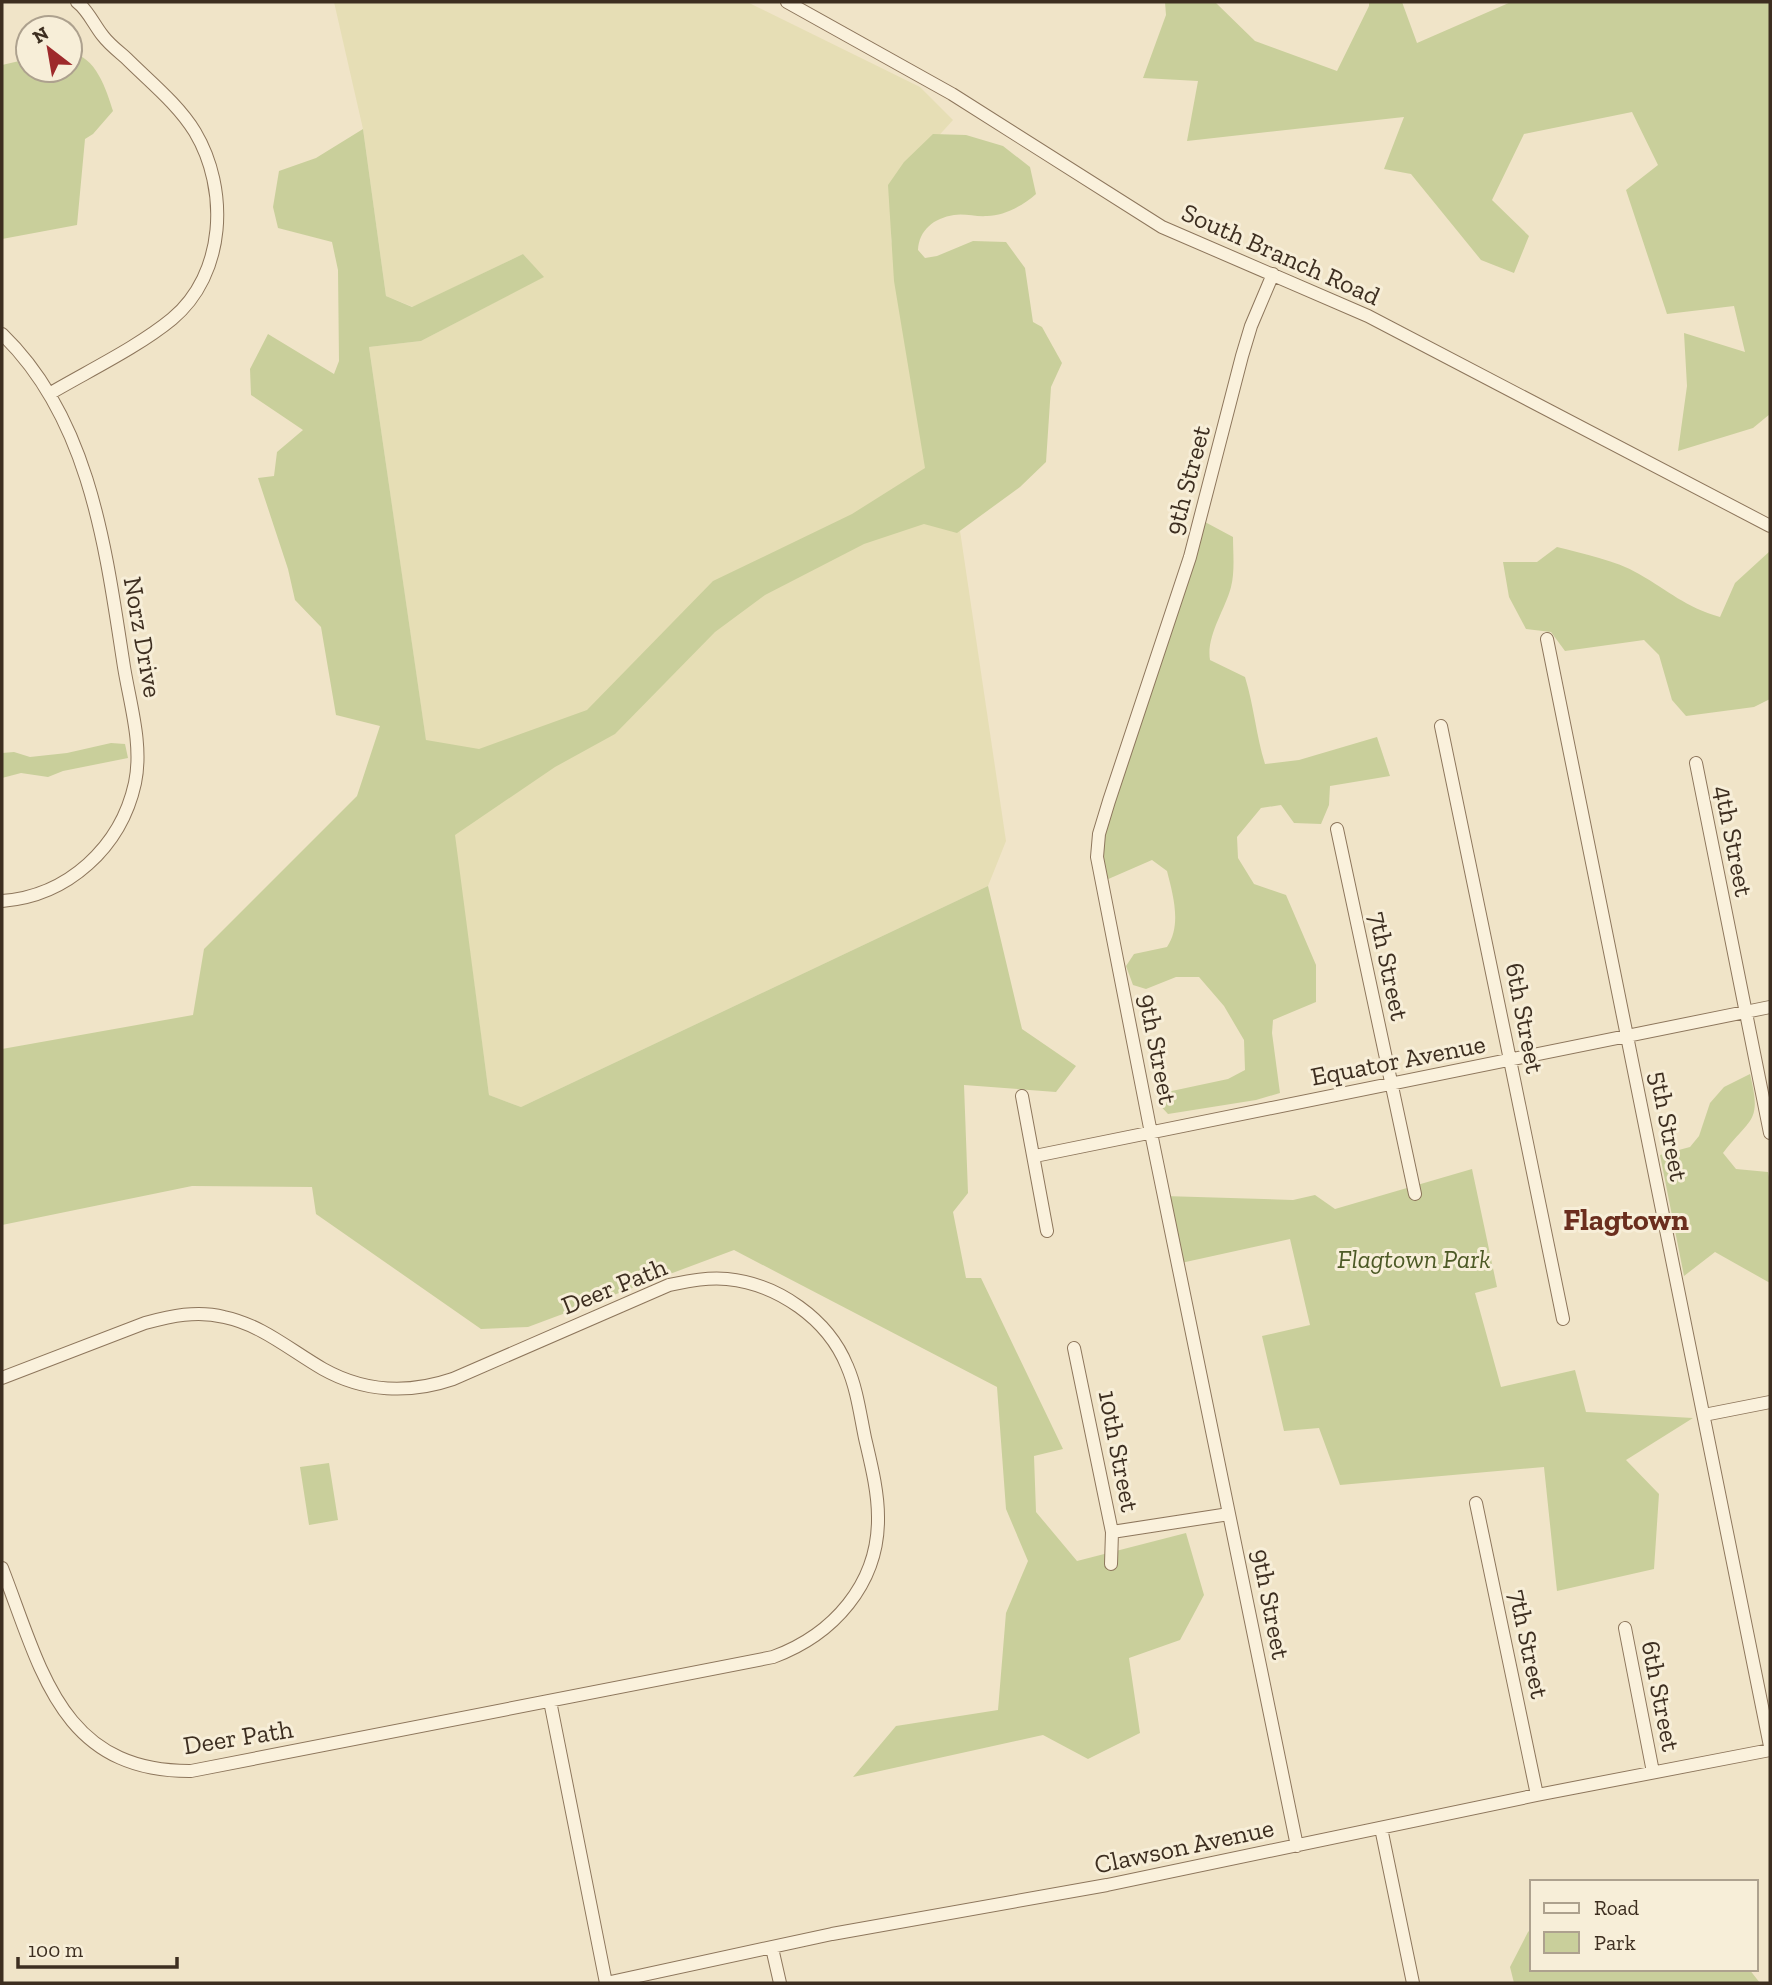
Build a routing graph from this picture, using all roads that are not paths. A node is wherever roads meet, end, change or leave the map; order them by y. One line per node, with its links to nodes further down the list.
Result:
1 (77, 2): 5 (street)
2 (787, 2): 3 (street, South Branch Road)
3 (1273, 274): 6 (street, South Branch Road); 18 (street, 9th Street)
4 (2, 334): 5 (street, Norz Drive)
5 (49, 394): 11 (street, Norz Drive)
6 (1770, 526)
7 (1547, 639): 14 (street, 5th Street)
8 (1441, 726): 15 (street, 6th Street)
9 (1696, 763): 13 (street, 4th Street)
10 (1337, 829): 16 (street, 7th Street)
11 (2, 901)
12 (1770, 1007): 13 (street, Equator Avenue)
13 (1745, 1012): 14 (street, Equator Avenue); 19 (street, 4th Street)
14 (1628, 1036): 15 (street, Equator Avenue); 27 (street, 5th Street)
15 (1509, 1061): 16 (street, Equator Avenue); 23 (street, 6th Street)
16 (1391, 1084): 18 (street, Equator Avenue); 21 (street, 7th Street)
17 (1022, 1097): 20 (street)
18 (1151, 1133): 20 (street, Equator Avenue); 29 (street, 9th Street)
19 (1770, 1133)
20 (1035, 1156): 22 (street)
21 (1415, 1194)
22 (1047, 1231)
23 (1563, 1319)
24 (1074, 1348): 30 (street, 10th Street)
25 (2, 1378): 34 (street, Deer Path)
26 (1770, 1402): 27 (street)
27 (1704, 1415): 35 (street, 5th Street)
28 (1476, 1503): 37 (street, 7th Street)
29 (1229, 1514): 30 (street); 39 (street, 9th Street)
30 (1112, 1532): 31 (street, 10th Street)
31 (1111, 1564)
32 (2, 1568): 34 (street, Deer Path)
33 (1625, 1629): 36 (street, 6th Street)
34 (550, 1701): 41 (street)
35 (1770, 1748): 36 (street, Clawson Avenue)
36 (1653, 1772): 37 (street, Clawson Avenue)
37 (1537, 1795): 38 (street, Clawson Avenue)
38 (1381, 1828): 39 (street, Clawson Avenue); 43 (street)
39 (1297, 1846): 40 (street, Clawson Avenue)
40 (772, 1948): 41 (street, Clawson Avenue); 42 (street)
41 (606, 1983)
42 (780, 1983)
43 (1413, 1983)

